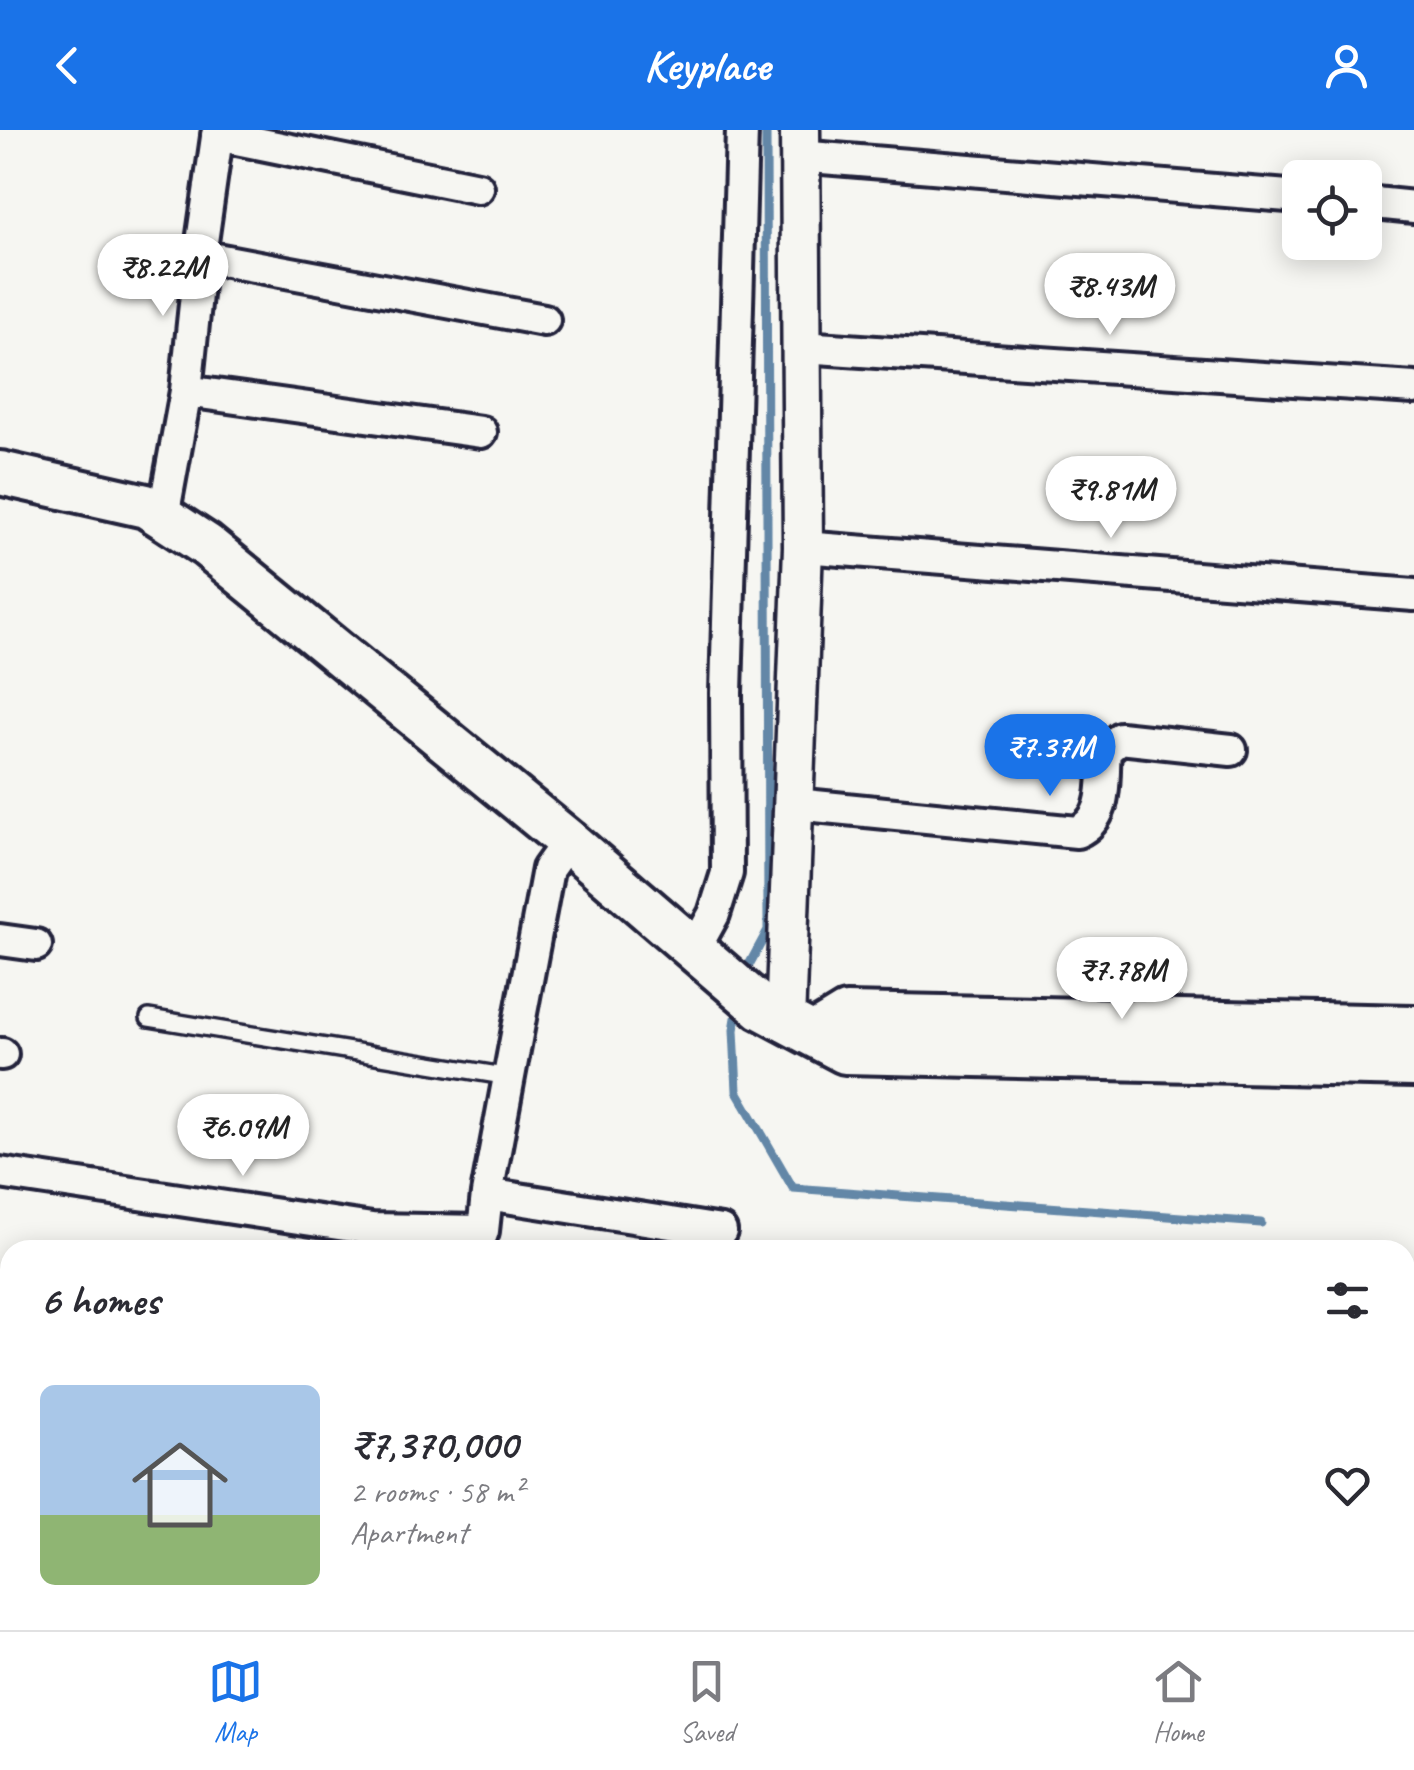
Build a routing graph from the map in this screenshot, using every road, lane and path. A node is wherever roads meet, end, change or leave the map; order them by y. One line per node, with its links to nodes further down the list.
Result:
1 (742, 130): 23 (street)
2 (218, 132): 4 (street); 8 (street)
3 (799, 143): 5 (street); 10 (street)
4 (478, 188)
5 (1282, 195)
6 (1382, 204): 7 (street)
7 (1414, 207)
8 (200, 256): 9 (street); 12 (street)
9 (544, 320)
10 (802, 348): 11 (street); 16 (street)
11 (1414, 388)
12 (186, 392): 13 (street); 15 (street)
13 (481, 432)
14 (0, 473): 15 (main road)
15 (164, 517): 20 (main road)
16 (803, 548): 17 (street); 19 (street)
17 (1414, 595)
18 (1230, 750): 19 (street)
19 (795, 804): 26 (street)
20 (568, 842): 23 (main road); 28 (street)
21 (0, 940): 22 (street)
22 (36, 944)
23 (723, 975): 26 (main road)
24 (149, 1018): 28 (lane)
25 (1414, 1027): 26 (main road)
26 (800, 1028): 27 (main road)
27 (1414, 1065)
28 (510, 1077): 30 (street)
29 (0, 1173): 32 (street)
30 (487, 1194): 31 (street); 32 (street)
31 (721, 1231)
32 (480, 1240)

